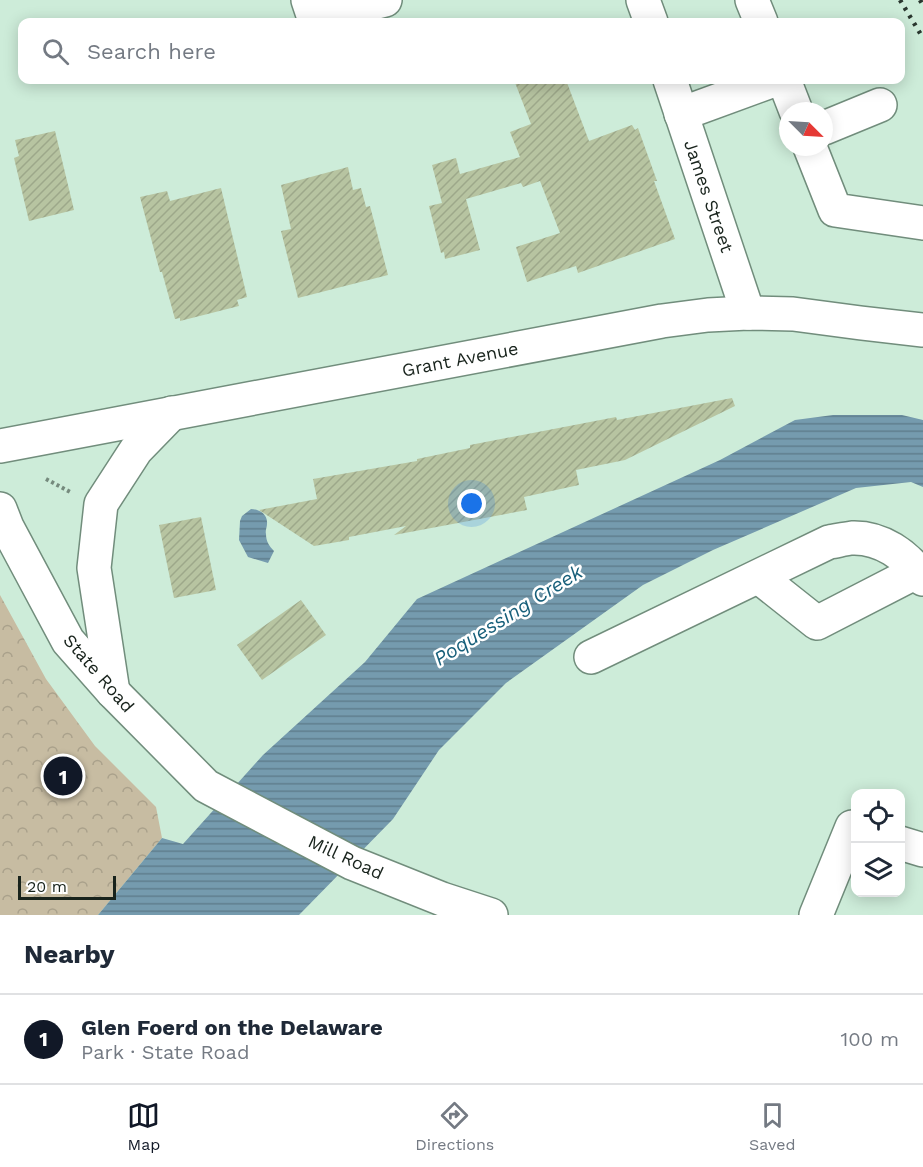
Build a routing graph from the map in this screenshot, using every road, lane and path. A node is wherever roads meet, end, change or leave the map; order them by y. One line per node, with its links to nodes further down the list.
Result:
1 (308, 0): 2 (street)
2 (385, 0)
3 (643, 0): 5 (street)
4 (752, 0): 6 (street)
5 (650, 18)
6 (759, 18)
7 (671, 84): 12 (street, James Street)
8 (763, 84): 12 (street)
9 (785, 84): 10 (street)
10 (792, 102)
11 (880, 105): 13 (street)
12 (681, 114): 16 (street, James Street)
13 (833, 124)
14 (814, 156): 15 (street)
15 (923, 223)
16 (748, 313): 17 (street, Grant Avenue); 18 (street, Grant Avenue)
17 (923, 330)
18 (172, 413): 19 (street, Grant Avenue); 24 (street)
19 (0, 446)
20 (0, 509): 24 (street, State Road)
21 (920, 575): 22 (street); 22 (street)
22 (759, 577): 23 (street)
23 (591, 657)
24 (113, 692): 25 (street, State Road)
25 (206, 786): 29 (street, Mill Road)
26 (851, 830): 30 (street)
27 (905, 845): 28 (street)
28 (923, 850)
29 (445, 907): 31 (street, Mill Road)
30 (824, 913)
31 (491, 915)

